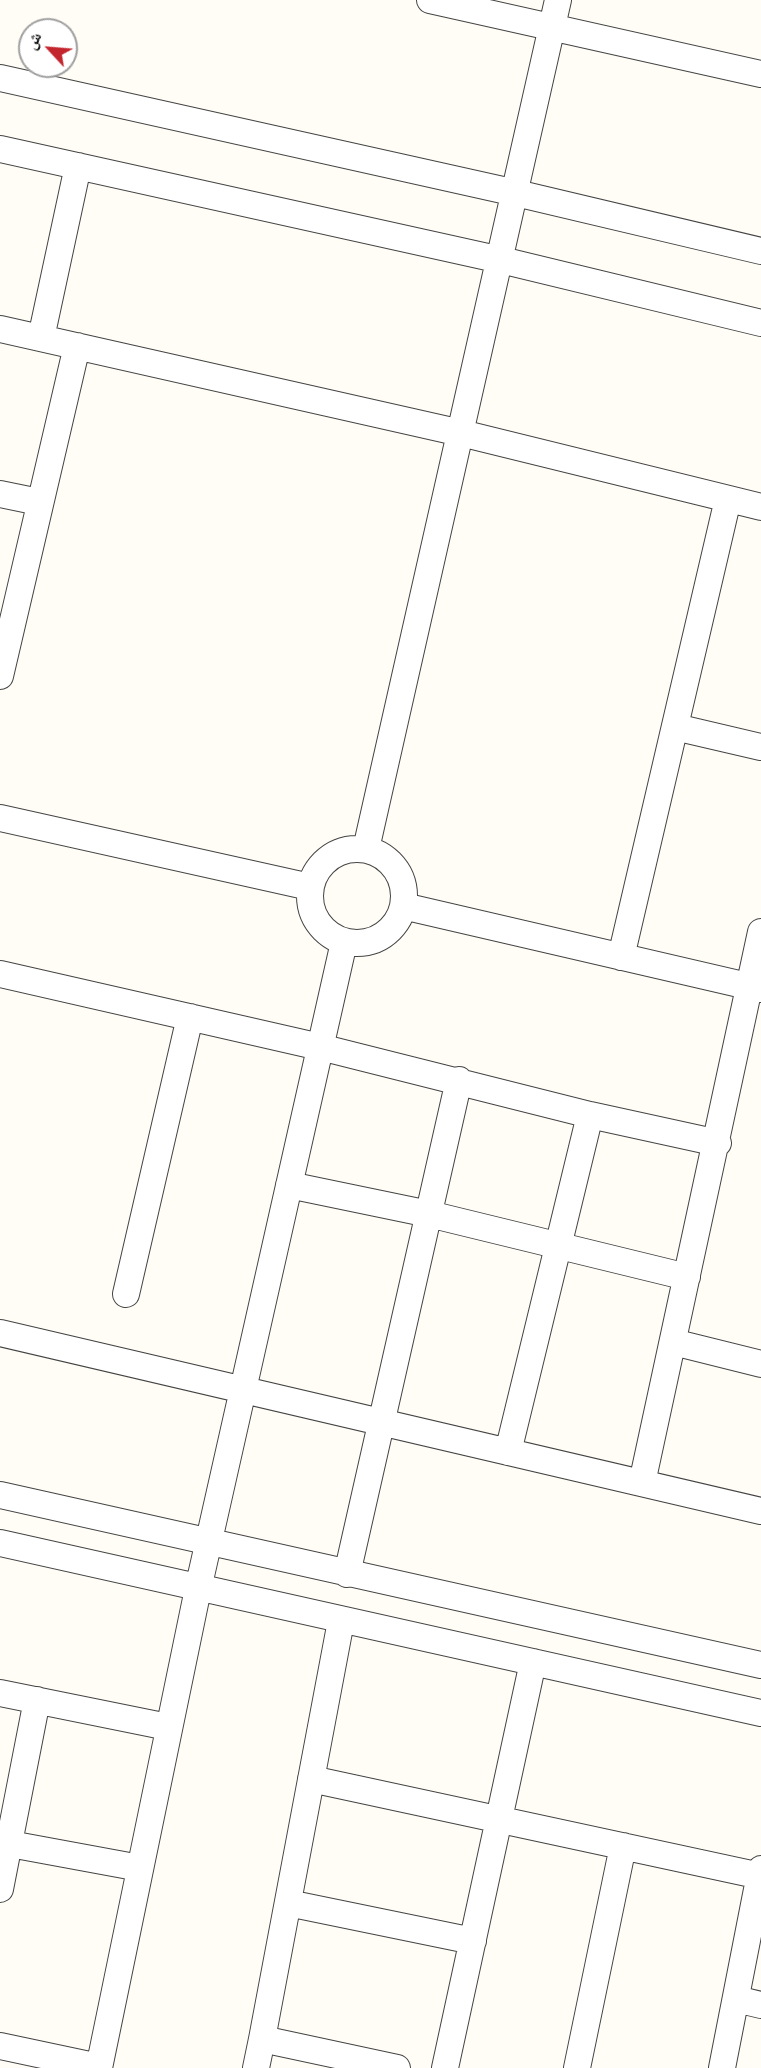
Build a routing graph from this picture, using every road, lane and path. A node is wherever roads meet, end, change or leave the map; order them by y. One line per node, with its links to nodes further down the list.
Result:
1 (430, 0): 3 (street)
2 (558, 0): 3 (street)
3 (552, 26): 4 (street); 8 (street)
4 (761, 74)
5 (0, 78): 8 (street)
6 (0, 149): 7 (street)
7 (78, 166): 10 (street); 13 (street)
8 (516, 193): 9 (street); 10 (street)
9 (761, 251)
10 (501, 260): 11 (street); 15 (street)
11 (761, 323)
12 (0, 328): 13 (street)
13 (41, 338): 14 (street)
14 (76, 346): 15 (street); 18 (street)
15 (461, 433): 17 (street); 24 (street)
16 (0, 494): 18 (street)
17 (728, 499): 19 (street); 21 (street)
18 (39, 502): 20 (street)
19 (761, 507)
20 (0, 676)
21 (675, 727): 22 (street); 29 (street)
22 (761, 747)
23 (0, 818): 25 (street)
24 (366, 849): 25 (street); 26 (street)
25 (310, 887): 28 (street)
26 (403, 906): 28 (street); 29 (street)
27 (761, 932): 31 (street)
28 (344, 942): 33 (street)
29 (621, 957): 31 (street)
30 (0, 974): 32 (street)
31 (755, 988): 36 (street)
32 (190, 1017): 33 (street); 41 (street)
33 (320, 1047): 34 (street); 37 (street)
34 (459, 1080): 35 (street); 38 (street)
35 (590, 1115): 36 (street); 39 (street)
36 (718, 1143): 40 (street)
37 (289, 1185): 38 (street); 45 (street)
38 (429, 1214): 39 (street); 46 (street)
39 (560, 1246): 40 (street); 47 (street)
40 (687, 1277): 43 (street)
41 (126, 1294)
42 (0, 1333): 45 (street)
43 (673, 1342): 44 (street); 48 (street)
44 (761, 1364)
45 (243, 1390): 46 (street); 52 (street)
46 (382, 1423): 47 (street); 53 (street)
47 (508, 1452): 48 (street)
48 (642, 1483): 50 (street)
49 (0, 1495): 52 (street)
50 (761, 1511)
51 (0, 1543): 54 (street)
52 (208, 1543): 53 (street); 54 (street)
53 (347, 1574): 57 (street)
54 (198, 1589): 55 (street); 61 (street)
55 (340, 1620): 56 (street); 62 (street)
56 (533, 1662): 60 (street); 64 (street)
57 (761, 1665)
58 (0, 1693): 59 (street)
59 (37, 1700): 61 (street); 63 (street)
60 (761, 1713)
61 (168, 1727): 67 (street)
62 (311, 1779): 64 (street); 70 (street)
63 (7, 1818): 65 (street)
64 (499, 1819): 66 (street); 71 (street)
65 (10, 1844): 67 (street); 69 (street)
66 (623, 1846): 68 (street); 80 (street)
67 (140, 1868): 76 (street)
68 (760, 1873): 72 (street)
69 (0, 1889)
70 (288, 1903): 71 (street); 74 (street)
71 (473, 1941): 79 (street)
72 (736, 1999): 73 (street); 81 (street)
73 (761, 2005)
74 (262, 2039): 77 (street); 78 (street)
75 (0, 2046): 76 (street)
76 (99, 2067)
77 (256, 2068)
78 (397, 2068)
79 (445, 2068)
80 (577, 2068)
81 (722, 2068)

